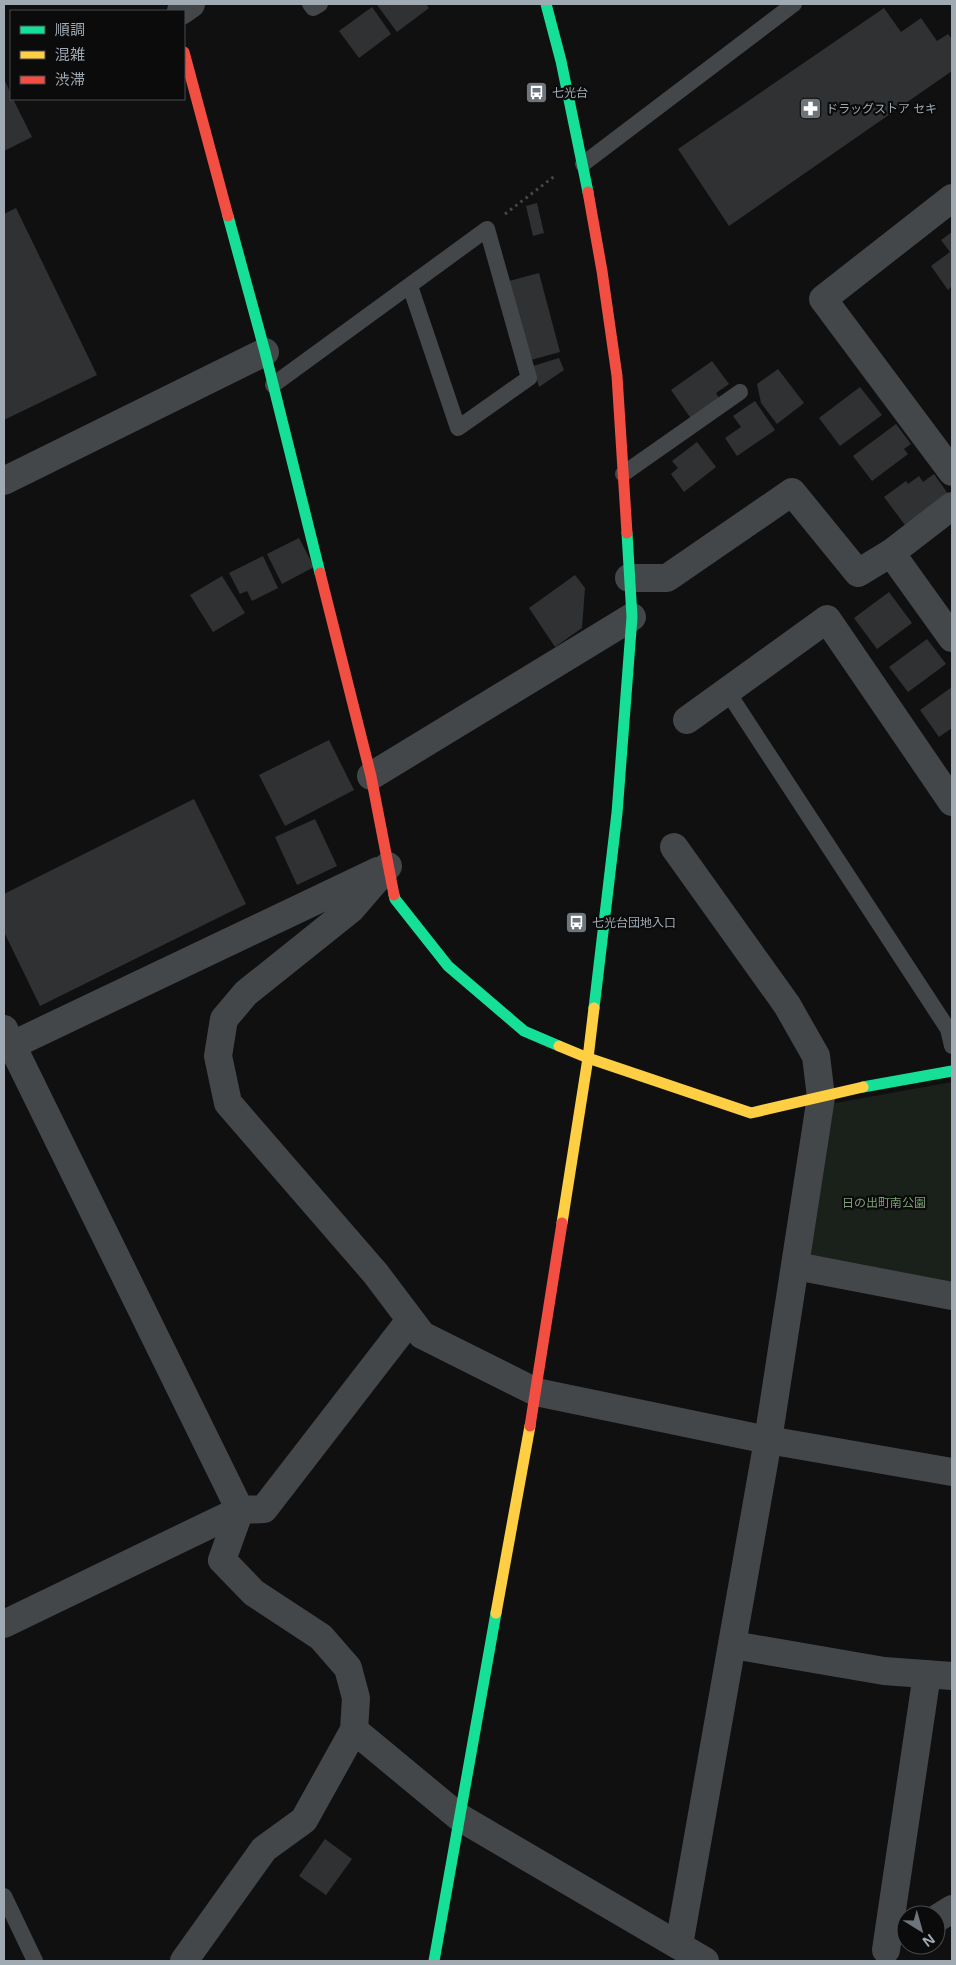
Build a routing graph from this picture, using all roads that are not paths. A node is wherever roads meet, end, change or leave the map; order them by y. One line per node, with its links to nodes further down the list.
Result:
1 (310, 4): 2 (lane)
2 (320, 4)
3 (546, 4): 6 (street)
4 (794, 4): 6 (lane)
5 (185, 56): 9 (street)
6 (583, 164): 13 (street)
7 (952, 198): 12 (street)
8 (410, 286): 8 (lane); 10 (lane)
9 (265, 352): 10 (street); 14 (street)
10 (273, 385): 22 (street)
11 (740, 392): 13 (lane)
12 (952, 472)
13 (623, 474): 17 (street)
14 (4, 480)
15 (952, 506): 16 (street)
16 (891, 553): 17 (street); 19 (street)
17 (629, 578): 18 (street)
18 (632, 618): 22 (street); 28 (street)
19 (952, 638)
20 (727, 692): 21 (street); 23 (street); 27 (lane)
21 (687, 720)
22 (371, 776): 25 (street)
23 (952, 802)
24 (674, 847): 30 (street)
25 (388, 866): 26 (street); 28 (street); 33 (street)
26 (6, 1041): 37 (street)
27 (952, 1046)
28 (588, 1058): 30 (street); 34 (street)
29 (952, 1071): 30 (street)
30 (821, 1097): 31 (street)
31 (796, 1266): 32 (street); 35 (street)
32 (952, 1296)
33 (410, 1320): 34 (street); 37 (street)
34 (536, 1392): 35 (street); 42 (street)
35 (768, 1440): 36 (street); 39 (street)
36 (952, 1472)
37 (240, 1510): 38 (street); 41 (street)
38 (4, 1624)
39 (733, 1645): 40 (street); 44 (street)
40 (940, 1675): 45 (street)
41 (354, 1730): 42 (street); 47 (street)
42 (459, 1817): 44 (street); 48 (street)
43 (4, 1896): 46 (lane)
44 (680, 1945): 49 (street)
45 (889, 1950)
46 (35, 1961)
47 (184, 1961)
48 (434, 1961)
49 (705, 1961)

